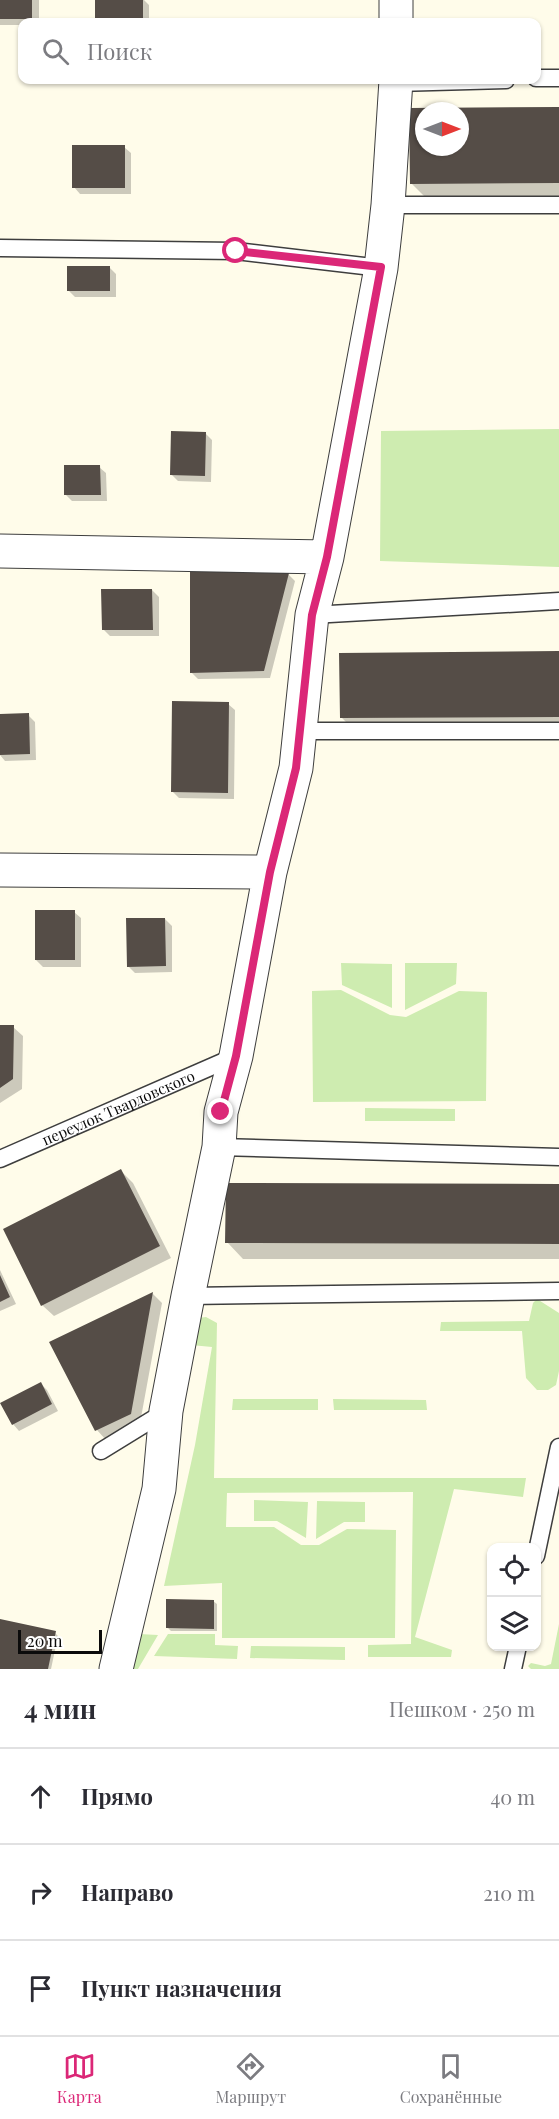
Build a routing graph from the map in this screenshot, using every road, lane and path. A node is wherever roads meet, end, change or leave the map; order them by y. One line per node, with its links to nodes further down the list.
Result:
1 (396, 0): 2 (street)
2 (396, 18)
3 (541, 78): 4 (lane)
4 (559, 78)
5 (396, 84): 6 (street)
6 (388, 205): 7 (lane); 9 (street)
7 (559, 205)
8 (0, 248): 9 (lane)
9 (381, 267): 11 (street)
10 (0, 551): 11 (street)
11 (327, 557): 13 (street)
12 (559, 601): 13 (lane)
13 (312, 615): 14 (street)
14 (299, 731): 15 (lane); 17 (street)
15 (559, 731)
16 (0, 870): 17 (street)
17 (270, 872): 18 (street)
18 (236, 1056): 19 (street); 21 (lane, переулок Твардовского)
19 (219, 1147): 20 (lane); 23 (street)
20 (559, 1157)
21 (0, 1159)
22 (559, 1291): 23 (lane)
23 (188, 1296): 24 (street)
24 (166, 1412): 26 (lane); 29 (street)
25 (559, 1446): 27 (lane)
26 (101, 1451)
27 (540, 1543)
28 (517, 1651): 30 (lane)
29 (116, 1669)
30 (513, 1669)

